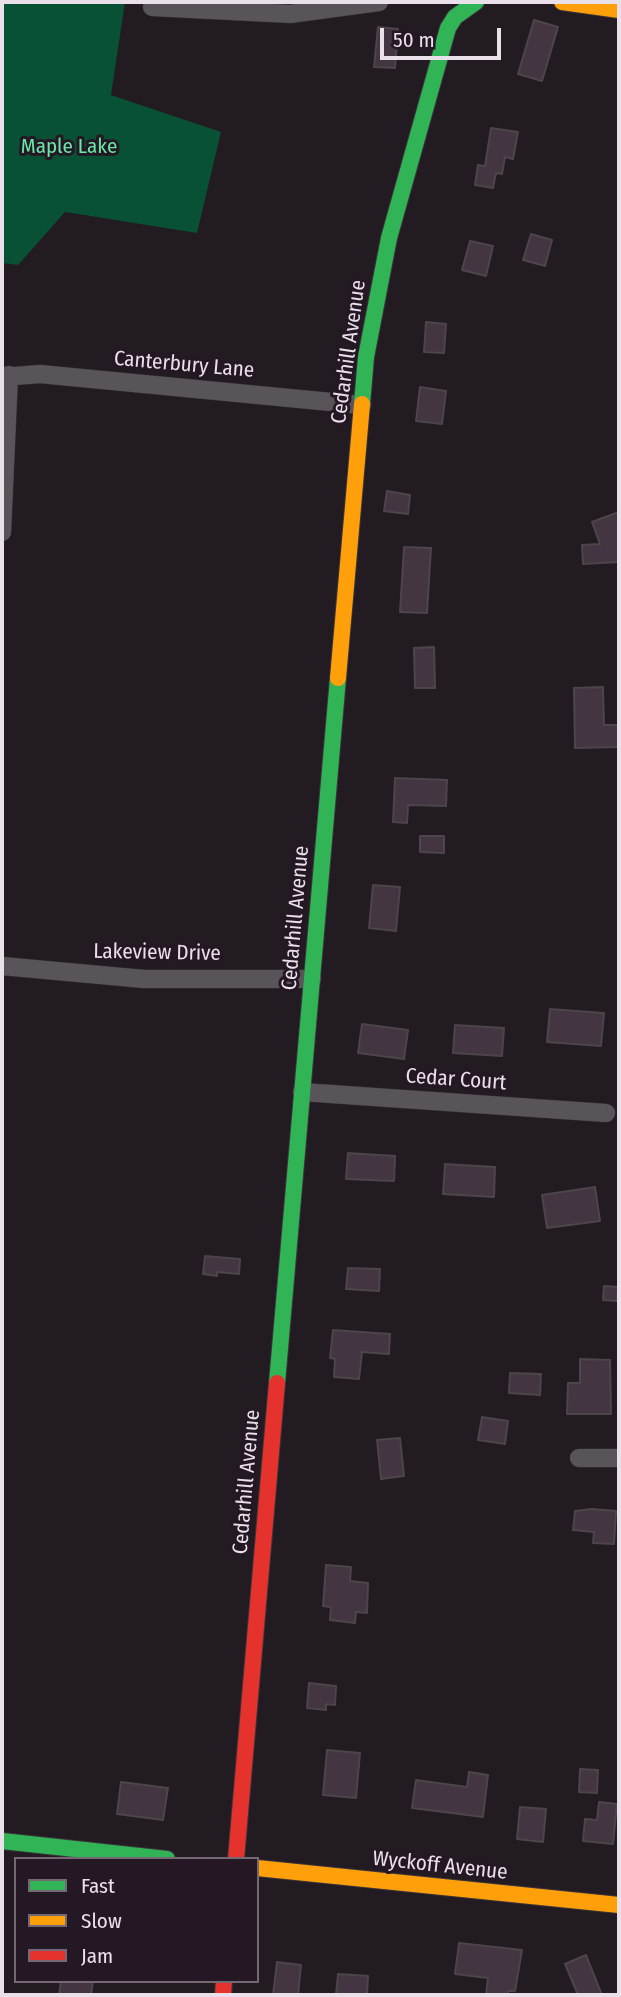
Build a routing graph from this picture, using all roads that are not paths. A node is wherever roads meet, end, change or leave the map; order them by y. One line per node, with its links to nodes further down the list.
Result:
1 (379, 2): 4 (street)
2 (562, 2): 5 (street)
3 (466, 3): 7 (street, Cedarhill Avenue)
4 (152, 6)
5 (619, 10)
6 (6, 376): 7 (street, Canterbury Lane); 8 (street)
7 (362, 405): 10 (street, Cedarhill Avenue)
8 (2, 532)
9 (2, 965): 10 (street, Lakeview Drive)
10 (312, 979): 11 (street, Cedarhill Avenue)
11 (302, 1092): 12 (street, Cedar Court); 17 (street, Cedarhill Avenue)
12 (606, 1113)
13 (579, 1458): 14 (street)
14 (619, 1458)
15 (2, 1840): 16 (street)
16 (150, 1857)
17 (236, 1857)
18 (259, 1868): 19 (street, Wyckoff Avenue)
19 (619, 1905)

